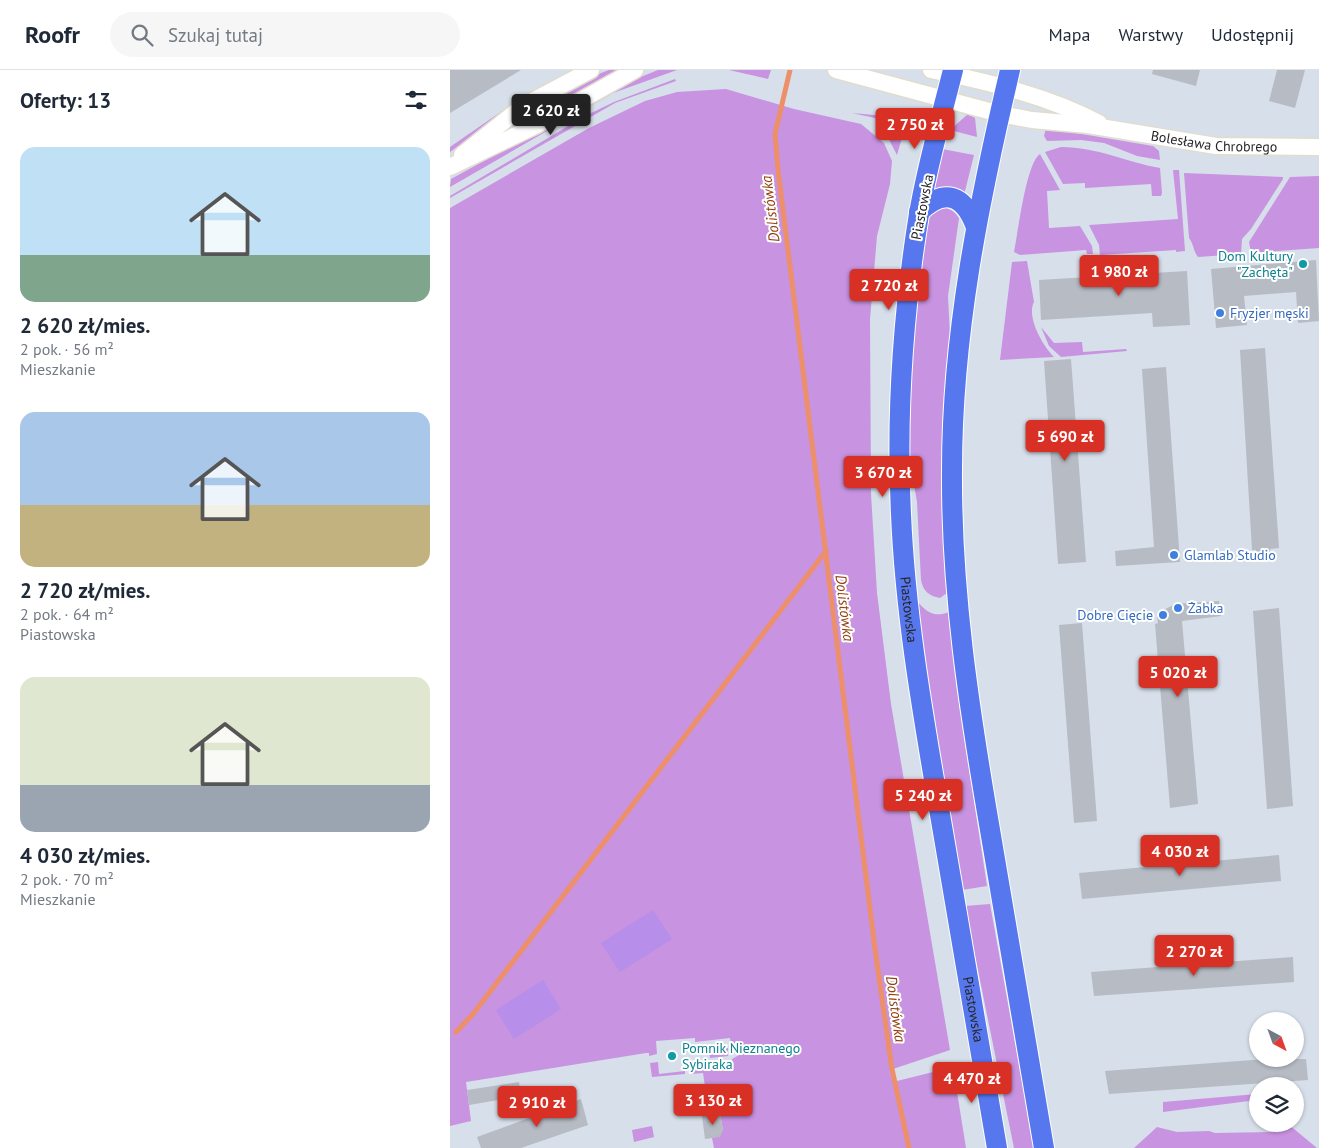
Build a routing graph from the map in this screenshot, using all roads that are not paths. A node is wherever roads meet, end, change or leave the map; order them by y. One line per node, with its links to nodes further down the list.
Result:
1 (591, 70): 11 (street)
2 (635, 70): 11 (street)
3 (836, 70): 7 (street, Bolesława Chrobrego)
4 (931, 70): 5 (street, Bolesława Chrobrego)
5 (952, 72): 6 (street, Bolesława Chrobrego); 7 (main road, Piastowska)
6 (1007, 79): 8 (main road); 9 (street, Bolesława Chrobrego)
7 (946, 98): 8 (street, Bolesława Chrobrego); 12 (main road, Piastowska)
8 (1000, 114): 9 (street, Bolesława Chrobrego); 13 (main road)
9 (1110, 129): 10 (street, Bolesława Chrobrego)
10 (1319, 148)
11 (450, 166)
12 (919, 212): 13 (main road); 14 (main road, Piastowska)
13 (976, 227): 15 (main road)
14 (998, 1148)
15 (1044, 1148)

